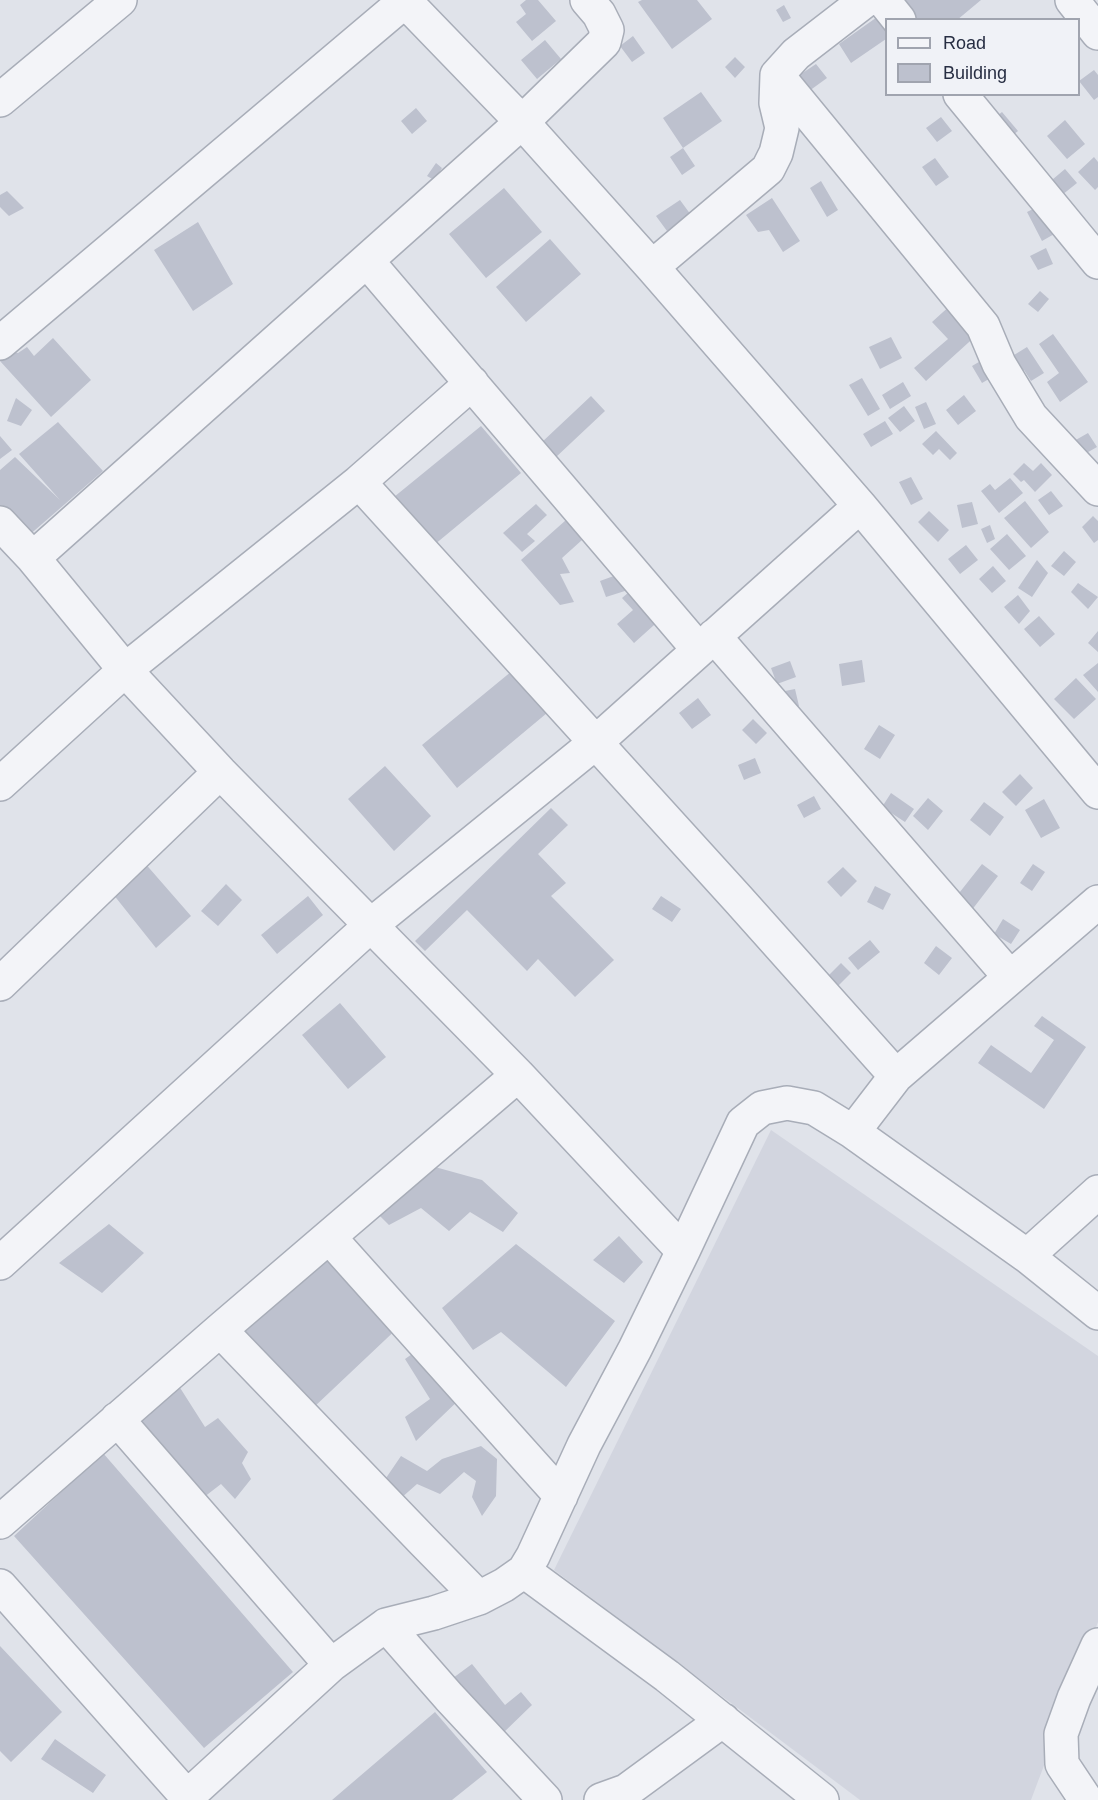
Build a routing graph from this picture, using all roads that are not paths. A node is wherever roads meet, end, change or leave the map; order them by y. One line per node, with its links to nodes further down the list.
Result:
1 (120, 0): 11 (street)
2 (866, 0): 9 (street)
3 (883, 0): 7 (street)
4 (1072, 0): 8 (street)
5 (405, 1): 12 (street); 16 (street)
6 (601, 5): 12 (street)
7 (897, 18)
8 (1098, 33)
9 (777, 75): 15 (street); 18 (street)
10 (962, 96): 13 (street)
11 (0, 100)
12 (522, 122): 14 (street); 15 (street)
13 (1093, 245)
14 (367, 261): 17 (street); 22 (street)
15 (652, 267): 20 (street)
16 (0, 343)
17 (472, 383): 19 (street); 23 (street)
18 (1093, 474)
19 (359, 482): 24 (street); 25 (street)
20 (860, 506): 23 (street); 28 (street)
21 (0, 523): 22 (street)
22 (33, 558): 24 (street)
23 (707, 643): 25 (street); 31 (street)
24 (125, 670): 26 (street); 27 (street)
25 (595, 743): 30 (street); 34 (street)
26 (220, 772): 30 (street); 32 (street)
27 (0, 784)
28 (1098, 792)
29 (1098, 902): 31 (street)
30 (371, 925): 33 (street); 40 (street)
31 (1010, 977): 34 (street)
32 (0, 984)
33 (518, 1075): 37 (street); 38 (street)
34 (896, 1076): 35 (street)
35 (853, 1132): 38 (street); 39 (street)
36 (1098, 1192): 39 (street)
37 (329, 1237): 42 (street); 44 (street)
38 (683, 1251): 44 (street)
39 (1027, 1256): 41 (street)
40 (0, 1263)
41 (1098, 1313)
42 (220, 1330): 43 (street); 48 (street)
43 (117, 1419): 45 (street); 51 (street)
44 (561, 1496): 46 (street)
45 (0, 1522)
46 (524, 1571): 48 (street); 52 (street)
47 (0, 1586): 54 (street)
48 (480, 1598): 49 (street)
49 (386, 1625): 51 (street); 55 (street)
50 (1098, 1645): 57 (street)
51 (331, 1665): 54 (street)
52 (723, 1720): 53 (street); 56 (street)
53 (620, 1797)
54 (189, 1799)
55 (545, 1800)
56 (822, 1800)
57 (1086, 1800)

